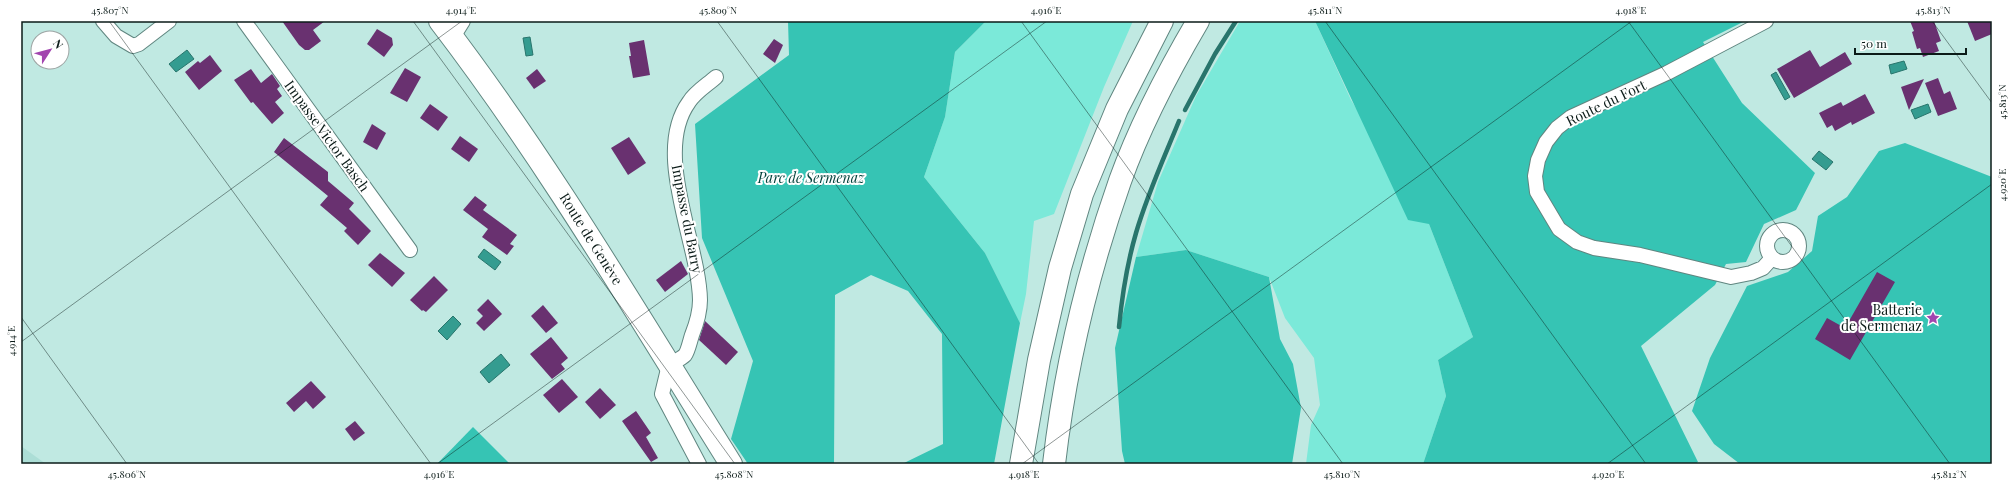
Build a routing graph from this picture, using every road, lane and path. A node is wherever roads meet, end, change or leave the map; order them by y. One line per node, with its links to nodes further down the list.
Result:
1 (103, 21): 2 (street)
2 (169, 21)
3 (244, 21): 9 (street, Impasse Victor Basch)
4 (1162, 21): 14 (main road)
5 (1198, 21): 15 (main road)
6 (1766, 21): 10 (street, Route du Fort)
7 (452, 26): 11 (main road, Route de Genève)
8 (716, 77): 11 (street, Impasse du Barry)
9 (410, 250)
10 (1772, 258)
11 (669, 365): 12 (street); 13 (main road, Route de Genève)
12 (699, 464)
13 (731, 464)
14 (1021, 464)
15 (1054, 464)

